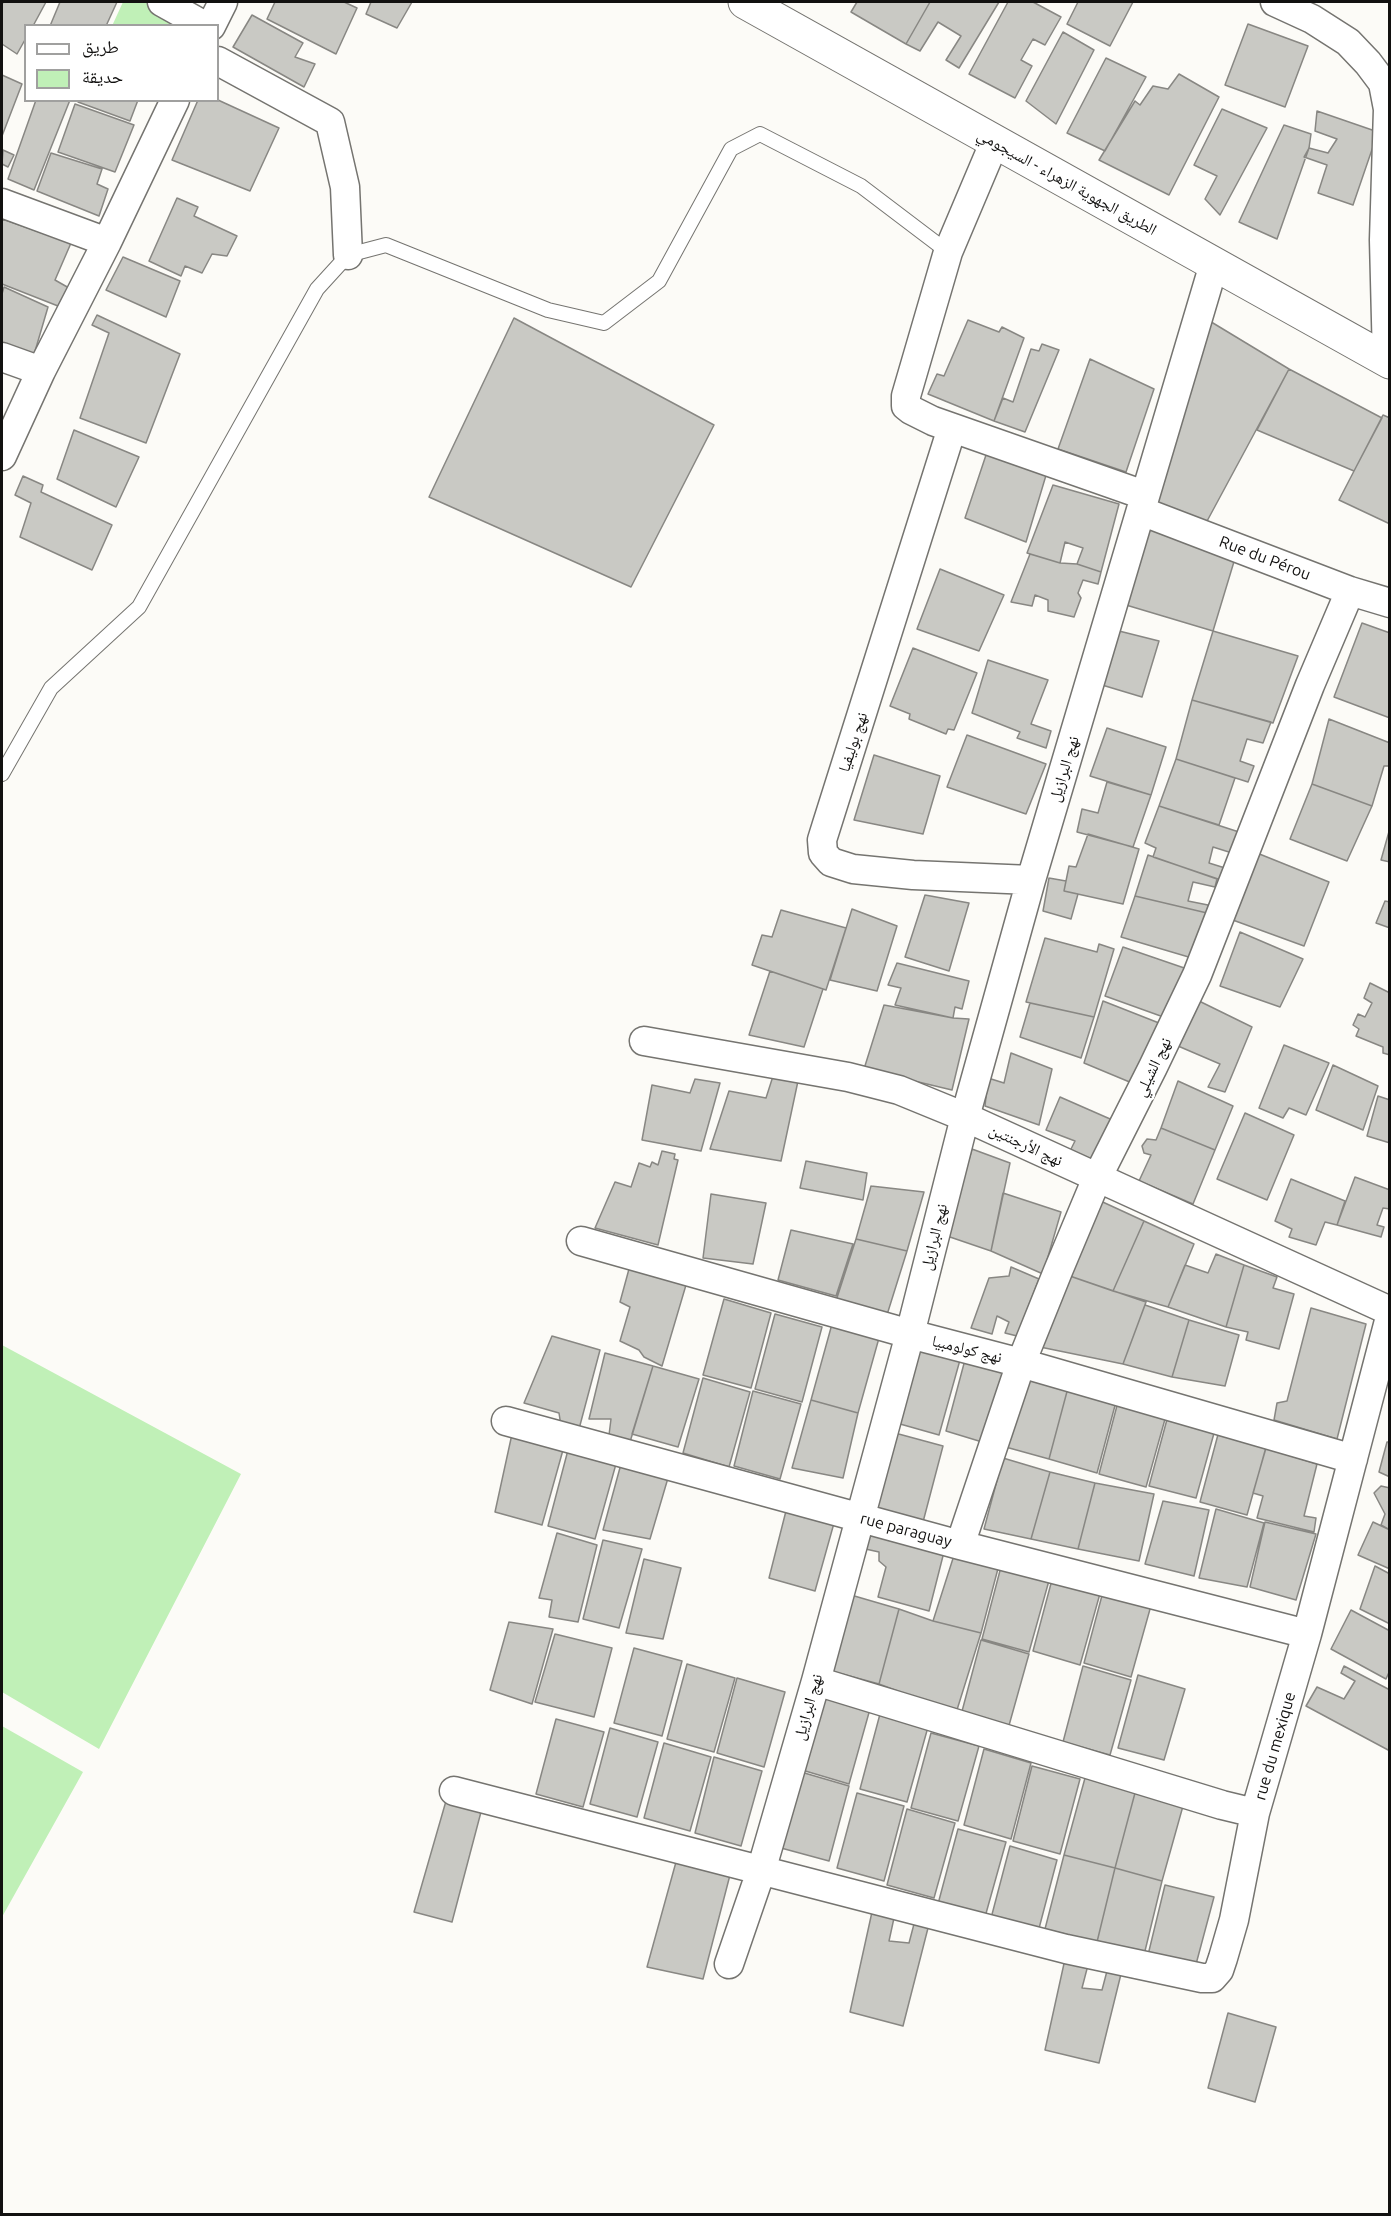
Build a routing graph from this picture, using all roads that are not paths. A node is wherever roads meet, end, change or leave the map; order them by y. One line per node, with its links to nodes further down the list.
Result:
1 (162, 2): 5 (street)
2 (223, 2): 6 (street)
3 (745, 2): 9 (main road, الطريق الجهوية الزهراء - السيجومي)
4 (1275, 2): 16 (street)
5 (201, 24)
6 (212, 24)
7 (219, 62): 13 (street)
8 (174, 102): 11 (street)
9 (995, 141): 12 (street); 14 (main road, الطريق الجهوية الزهراء - السيجومي)
10 (2, 203): 11 (street)
11 (107, 242): 17 (street)
12 (948, 252): 13 (lane); 18 (street, Rue du Pérou)
13 (348, 255): 23 (lane)
14 (1214, 264): 16 (main road, الطريق الجهوية الزهراء - السيجومي); 20 (street, نهج البرازيل)
15 (2, 357): 17 (street)
16 (1388, 361)
17 (41, 371): 19 (street)
18 (952, 428): 20 (street, Rue du Pérou); 24 (street, نهج بوليفيا)
19 (2, 456)
20 (1142, 503): 21 (street, Rue du Pérou); 24 (street, نهج البرازيل)
21 (1350, 591): 22 (street, Rue du Pérou); 27 (street, نهج الشيلي)
22 (1389, 603)
23 (2, 774)
24 (1031, 880): 26 (street, نهج البرازيل)
25 (644, 1041): 26 (street, نهج الأرجنتين)
26 (965, 1117): 27 (street, نهج الأرجنتين); 31 (street, نهج البرازيل)
27 (1097, 1178): 29 (street, نهج الأرجنتين); 32 (street, نهج الشيلي)
28 (580, 1241): 31 (street, نهج كولومبيا)
29 (1389, 1311)
30 (1389, 1317): 34 (street, rue du mexique)
31 (910, 1334): 32 (street, نهج كولومبيا); 35 (street, نهج البرازيل)
32 (1021, 1363): 34 (street, نهج كولومبيا); 36 (street, نهج الشيلي)
33 (506, 1420): 35 (street, rue paraguay)
34 (1353, 1459): 37 (street, rue du mexique)
35 (860, 1517): 36 (street, rue paraguay); 38 (street, نهج البرازيل)
36 (960, 1545): 37 (street, rue paraguay)
37 (1307, 1634): 40 (street, rue du mexique)
38 (816, 1681): 40 (street, rue du mexique); 41 (street, نهج البرازيل)
39 (454, 1791): 41 (street)
40 (1255, 1813): 41 (street)
41 (761, 1871): 42 (street, نهج البرازيل)
42 (729, 1964)

